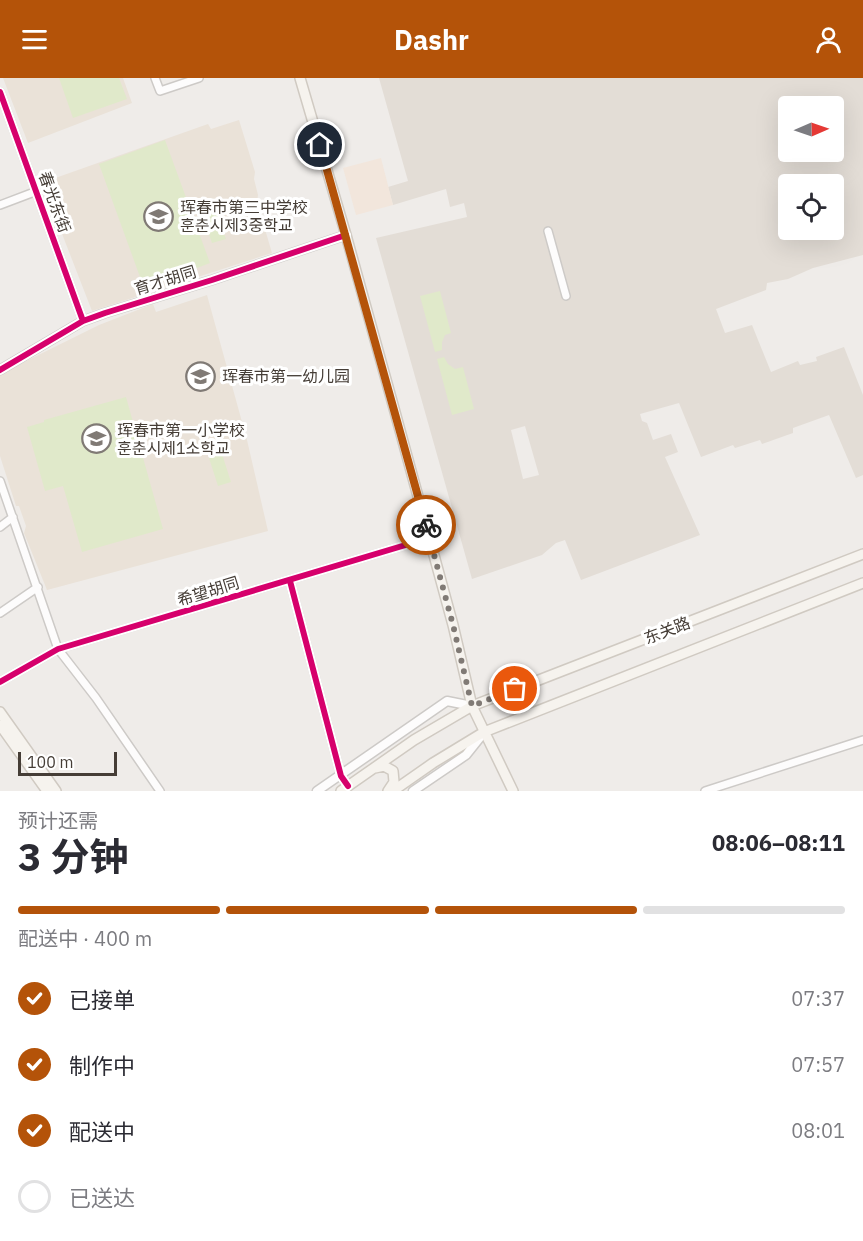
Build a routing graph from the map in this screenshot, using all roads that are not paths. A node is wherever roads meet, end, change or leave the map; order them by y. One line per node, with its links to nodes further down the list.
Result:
1 (155, 78): 2 (street)
2 (199, 78)
3 (300, 78): 8 (main road)
4 (0, 92): 5 (street, 春光东街)
5 (37, 191): 6 (street); 10 (street, 春光东街)
6 (0, 205)
7 (548, 231): 9 (street)
8 (346, 235): 10 (street, 育才胡同); 15 (main road)
9 (566, 296)
10 (84, 321): 11 (street, 育才胡同)
11 (0, 369)
12 (0, 481): 13 (street)
13 (13, 517): 14 (street); 19 (street)
14 (0, 527)
15 (429, 538): 17 (street, 希望胡同); 23 (main road)
16 (863, 554): 23 (main road, 东关路)
17 (290, 581): 21 (street, 希望胡同); 29 (street)
18 (863, 584): 26 (main road, 东关路)
19 (38, 587): 20 (street); 21 (street)
20 (0, 613)
21 (58, 649): 22 (street, 希望胡同); 33 (street)
22 (0, 682)
23 (472, 706): 26 (main road); 28 (main road, 东关路); 29 (street, 东关路)
24 (0, 712): 32 (main road)
25 (0, 725): 31 (main road)
26 (484, 732): 36 (main road, 东关路); 37 (street); 38 (main road)
27 (863, 740): 39 (street)
28 (367, 772): 30 (main road, 东关路); 35 (main road)
29 (341, 774): 30 (street); 34 (street, 东关路)
30 (344, 788)
31 (47, 791)
32 (56, 791)
33 (160, 791)
34 (317, 791)
35 (388, 791)
36 (393, 791)
37 (413, 791)
38 (513, 791)
39 (705, 791)

